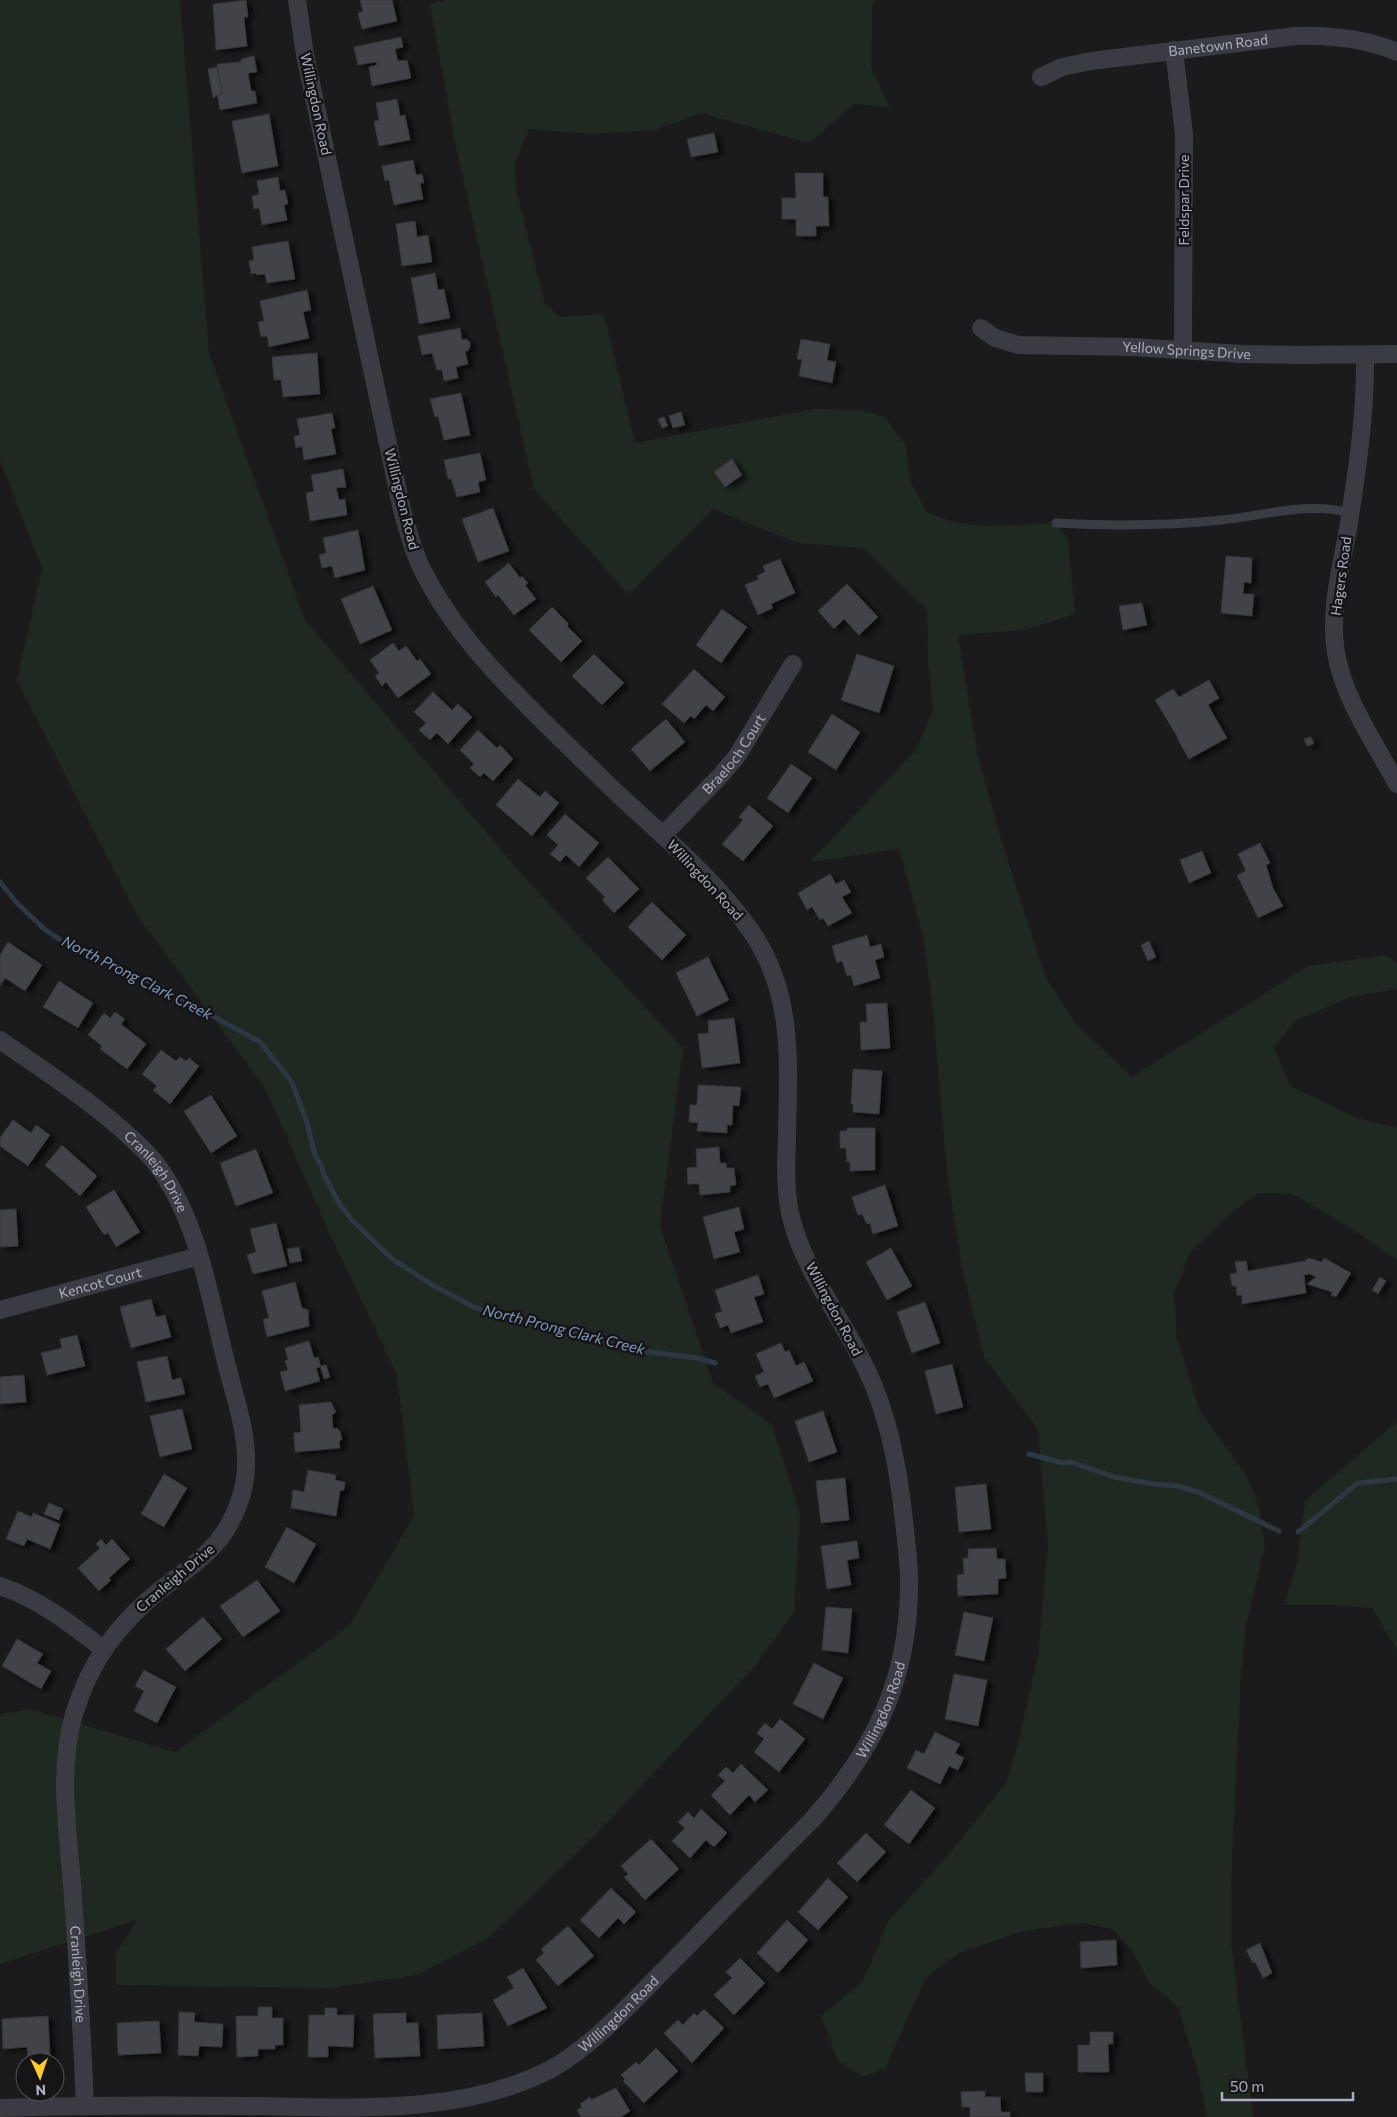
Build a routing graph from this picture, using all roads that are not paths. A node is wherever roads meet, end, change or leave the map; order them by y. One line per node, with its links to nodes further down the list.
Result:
1 (297, 0): 13 (street, Willingdon Road)
2 (1174, 50): 3 (street, Banetown Road); 4 (street, Banetown Road); 6 (street, Feldspar Drive)
3 (1397, 52)
4 (1041, 77)
5 (981, 328): 6 (street, Yellow Springs Drive)
6 (1183, 350): 7 (street, Yellow Springs Drive)
7 (1365, 354): 8 (street, Yellow Springs Drive); 9 (street, Hagers Road)
8 (1397, 354)
9 (1350, 513): 10 (lane); 12 (street, Hagers Road)
10 (1056, 523)
11 (793, 664): 13 (street, Braeloch Court)
12 (1397, 784)
13 (663, 835): 19 (street, Willingdon Road)
14 (0, 1040): 15 (street, Cranleigh Drive)
15 (199, 1256): 16 (street, Kencot Court); 18 (street, Cranleigh Drive)
16 (0, 1310)
17 (0, 1586): 18 (street)
18 (103, 1649): 19 (street, Cranleigh Drive)
19 (85, 2105): 20 (street, Willingdon Road)
20 (0, 2108)

